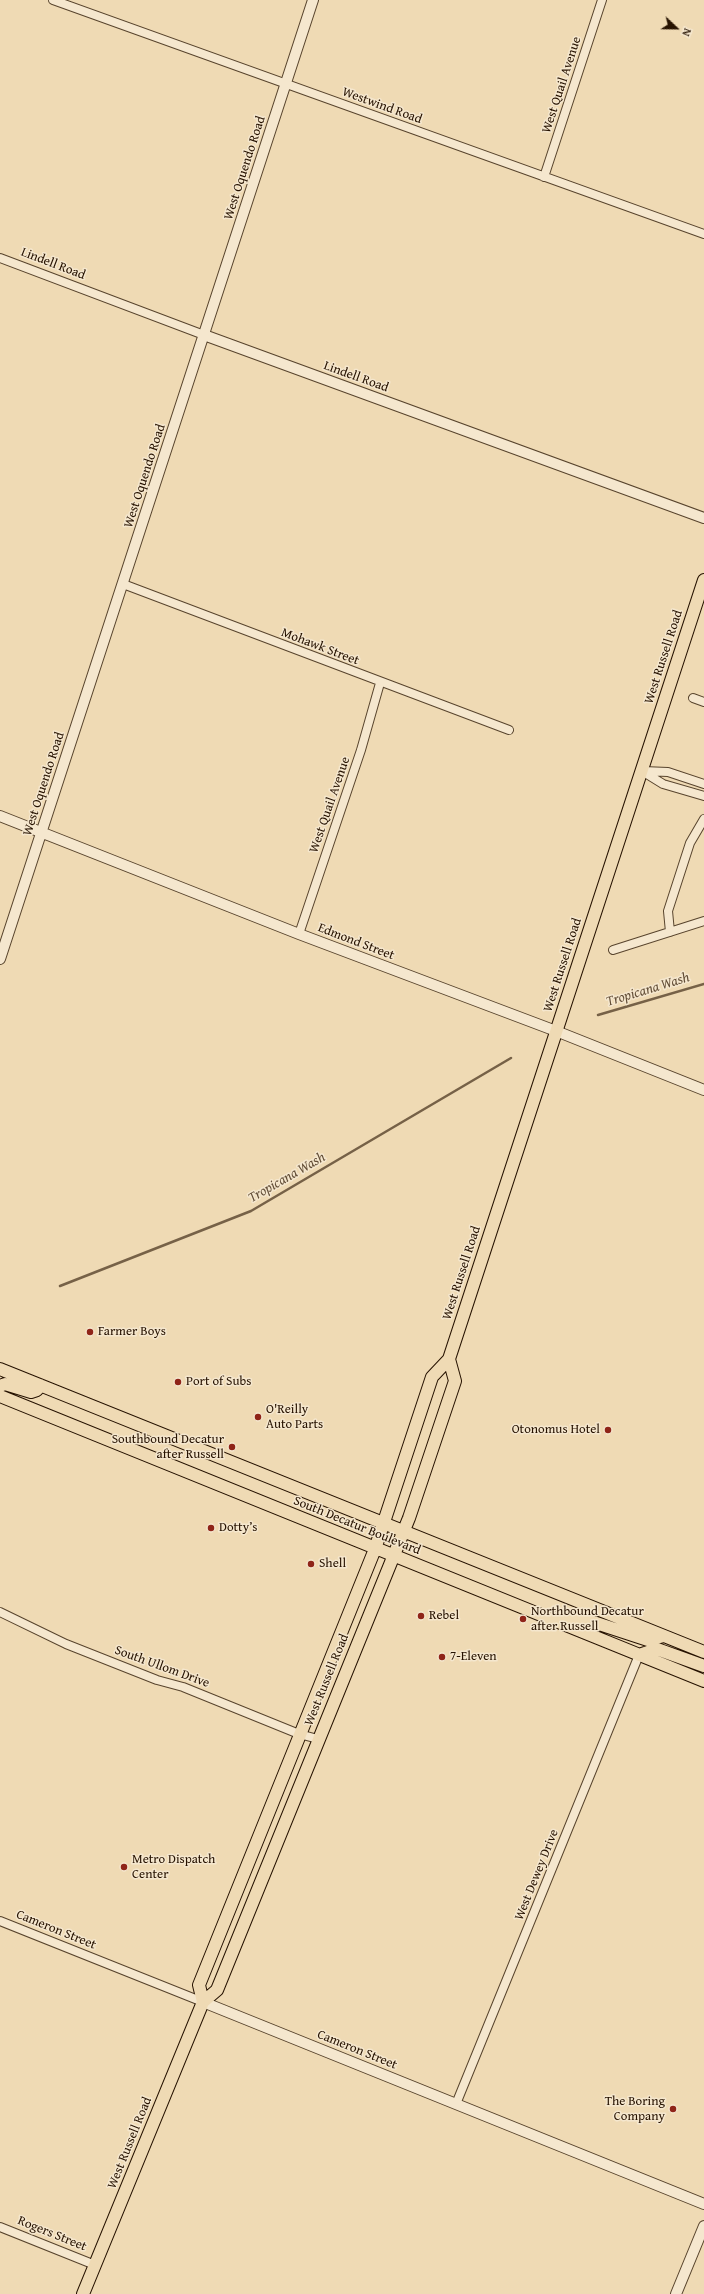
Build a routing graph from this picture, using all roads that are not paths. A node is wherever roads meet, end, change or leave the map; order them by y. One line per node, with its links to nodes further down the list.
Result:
1 (52, 0): 4 (street, Westwind Road)
2 (314, 0): 4 (street, West Oquendo Road)
3 (602, 0): 5 (street, West Quail Avenue)
4 (285, 84): 5 (street, Westwind Road); 8 (street, West Oquendo Road)
5 (544, 177): 6 (street, Westwind Road)
6 (704, 234)
7 (0, 258): 8 (street, Lindell Road)
8 (204, 335): 9 (street, Lindell Road); 11 (street, West Oquendo Road)
9 (704, 518)
10 (704, 580): 16 (main road, West Russell Road)
11 (123, 584): 12 (street, Mohawk Street); 21 (street, West Oquendo Road)
12 (380, 683): 15 (street, Mohawk Street); 24 (street, West Quail Avenue)
13 (694, 698): 14 (street)
14 (704, 702)
15 (509, 730)
16 (642, 771): 17 (street); 18 (street); 27 (main road, West Russell Road)
17 (704, 784)
18 (704, 796)
19 (0, 816): 21 (street, Edmond Street)
20 (704, 819): 23 (street)
21 (42, 833): 24 (street, Edmond Street); 26 (street, West Oquendo Road)
22 (704, 921): 23 (street)
23 (670, 932): 25 (street)
24 (298, 934): 27 (street, Edmond Street)
25 (613, 950)
26 (0, 960)
27 (556, 1030): 28 (street, Edmond Street); 29 (main road, West Russell Road)
28 (704, 1090)
29 (449, 1360): 34 (main road, West Russell Road); 35 (main road, West Russell Road)
30 (0, 1369): 31 (main road, South Decatur Boulevard)
31 (40, 1385): 32 (main road); 34 (main road, South Decatur Boulevard)
32 (0, 1386)
33 (0, 1396): 36 (main road, South Decatur Boulevard)
34 (385, 1523): 35 (main road, South Decatur Boulevard); 36 (main road, West Russell Road)
35 (403, 1531): 37 (main road, West Russell Road); 40 (main road, South Decatur Boulevard)
36 (375, 1549): 37 (main road, South Decatur Boulevard); 45 (main road, West Russell Road)
37 (394, 1555): 39 (main road, South Decatur Boulevard); 46 (main road, West Russell Road)
38 (0, 1612): 45 (street, South Ullom Drive)
39 (546, 1618): 40 (main road); 42 (main road, South Decatur Boulevard)
40 (664, 1636): 41 (main road, South Decatur Boulevard)
41 (704, 1652)
42 (639, 1655): 43 (main road); 44 (main road, South Decatur Boulevard); 49 (street, West Dewey Drive)
43 (704, 1666)
44 (704, 1681)
45 (299, 1734): 46 (street, South Ullom Drive); 48 (main road, West Russell Road)
46 (318, 1739): 48 (main road, West Russell Road)
47 (0, 1921): 48 (street, Cameron Street)
48 (203, 2002): 49 (street, Cameron Street); 53 (main road, West Russell Road)
49 (456, 2104): 50 (street, Cameron Street)
50 (704, 2204)
51 (704, 2226): 55 (street)
52 (0, 2227): 53 (street, Rogers Street)
53 (95, 2265): 54 (main road, West Russell Road)
54 (83, 2294)
55 (676, 2294)

